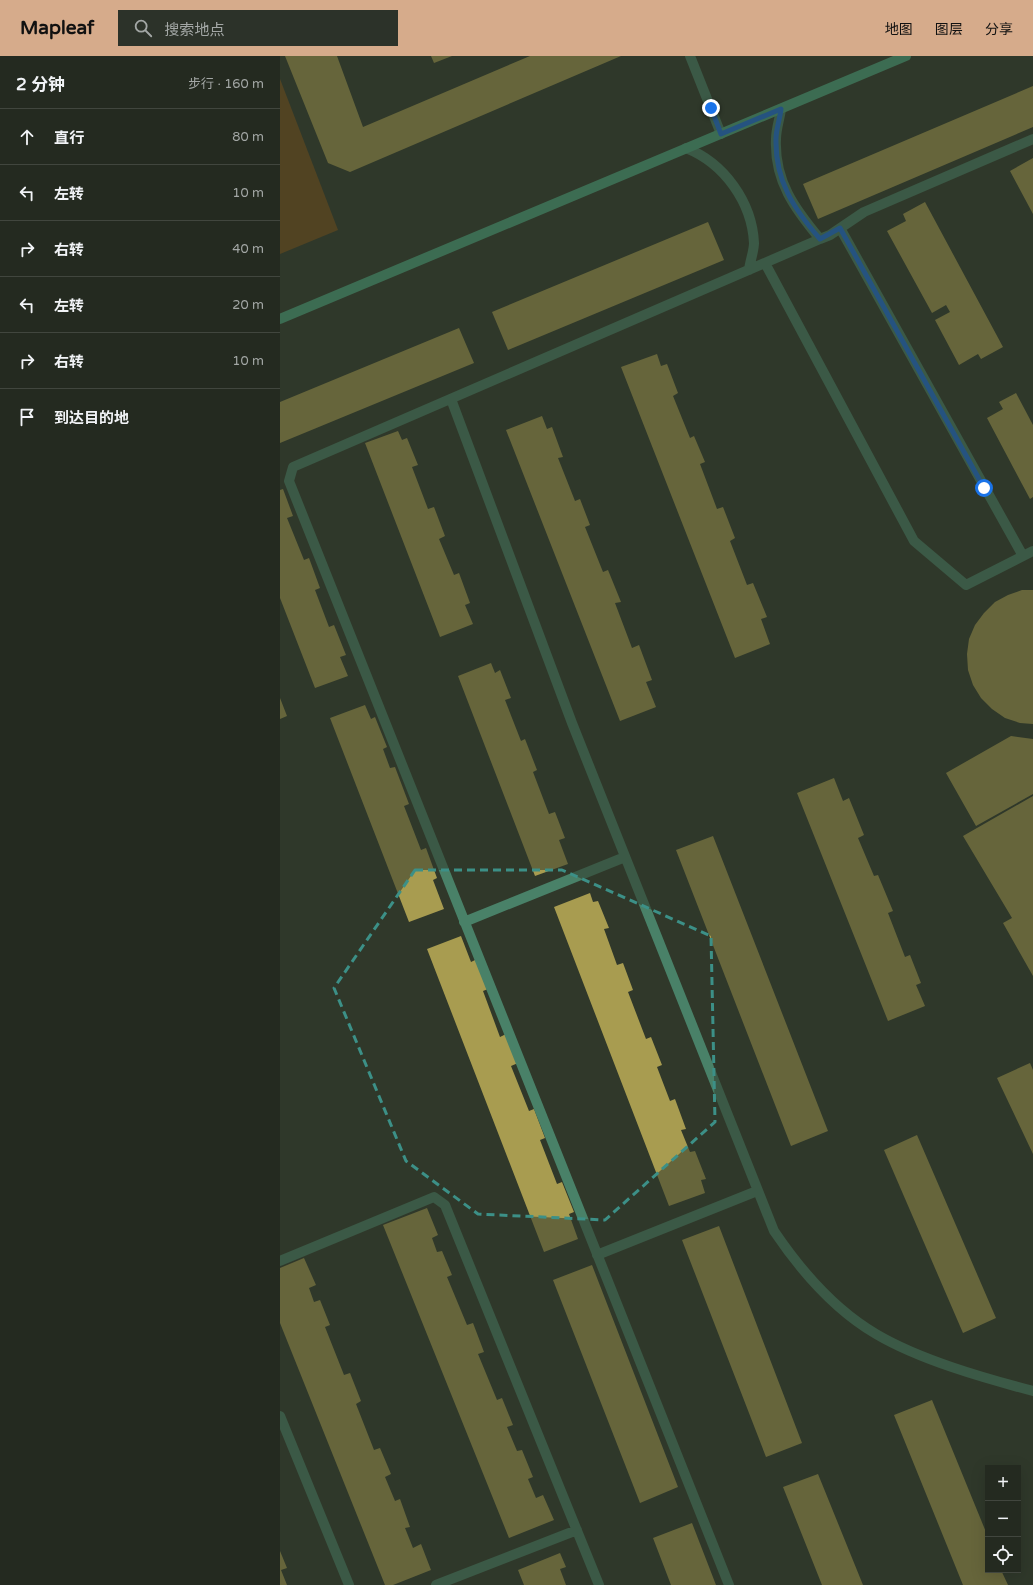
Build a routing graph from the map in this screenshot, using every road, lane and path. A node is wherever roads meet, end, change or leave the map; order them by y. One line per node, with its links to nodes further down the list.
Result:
1 (690, 56): 4 (lane)
2 (906, 56): 3 (street)
3 (781, 109): 4 (street); 8 (lane)
4 (721, 134): 6 (street)
5 (1033, 139): 7 (lane)
6 (686, 148): 10 (lane); 11 (street)
7 (840, 228): 8 (lane); 14 (lane)
8 (820, 239): 9 (lane)
9 (765, 263): 10 (lane); 14 (lane)
10 (749, 270): 12 (lane)
11 (280, 319)
12 (451, 399): 15 (lane); 16 (lane)
13 (1033, 551): 14 (lane)
14 (1023, 556)
15 (625, 858): 16 (lane); 17 (lane)
16 (464, 922): 18 (lane)
17 (757, 1191): 18 (lane); 20 (lane)
18 (598, 1255): 26 (lane)
19 (280, 1261): 22 (lane)
20 (1033, 1391)
21 (280, 1416): 23 (lane)
22 (577, 1530): 24 (lane); 25 (lane)
23 (349, 1585)
24 (436, 1585)
25 (600, 1585)
26 (730, 1585)

